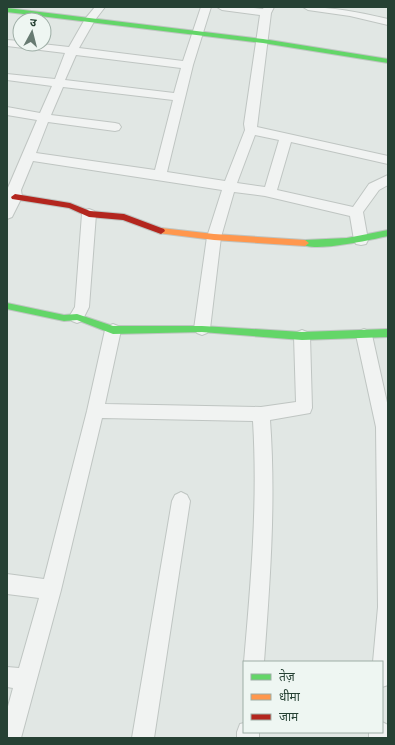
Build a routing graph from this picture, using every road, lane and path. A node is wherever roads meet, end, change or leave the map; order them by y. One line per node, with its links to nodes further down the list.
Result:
1 (100, 7): 7 (street)
2 (206, 7): 9 (street)
3 (222, 7): 6 (street)
4 (308, 7): 8 (street)
5 (7, 10): 7 (street)
6 (268, 10): 10 (street)
7 (90, 19): 9 (street); 12 (street)
8 (388, 22)
9 (198, 33): 10 (street); 14 (street)
10 (263, 41): 13 (street); 21 (street)
11 (7, 44): 12 (street)
12 (72, 51): 14 (street); 16 (street)
13 (388, 61)
14 (187, 66): 17 (street)
15 (7, 77): 16 (street)
16 (59, 82): 17 (street); 19 (street)
17 (179, 97): 25 (street)
18 (7, 111): 19 (street)
19 (45, 118): 20 (street); 23 (street)
20 (115, 127)
21 (251, 130): 22 (street); 27 (street)
22 (286, 137): 24 (street); 28 (street)
23 (29, 156): 25 (street); 29 (street)
24 (388, 160)
25 (160, 174): 27 (street)
26 (388, 179): 30 (street)
27 (230, 187): 28 (street); 34 (street)
28 (270, 192): 30 (street)
29 (14, 197): 31 (street); 32 (street)
30 (356, 212): 35 (street)
31 (7, 214)
32 (89, 214): 34 (street); 37 (street)
33 (388, 233): 35 (street)
34 (214, 236): 35 (street); 38 (street)
35 (361, 240)
36 (7, 306): 37 (street)
37 (77, 317): 39 (street)
38 (202, 328): 39 (street); 42 (street)
39 (113, 330): 43 (street)
40 (388, 333): 41 (street)
41 (364, 335): 42 (street); 45 (street)
42 (302, 336): 44 (street)
43 (95, 411): 44 (street); 48 (street)
44 (261, 414): 50 (street)
45 (386, 427): 49 (street)
46 (181, 501): 54 (street)
47 (7, 584): 48 (street)
48 (51, 590): 52 (street)
49 (388, 607): 51 (street)
50 (254, 661)
51 (383, 665)
52 (16, 678): 53 (street)
53 (10, 738)
54 (143, 738)

